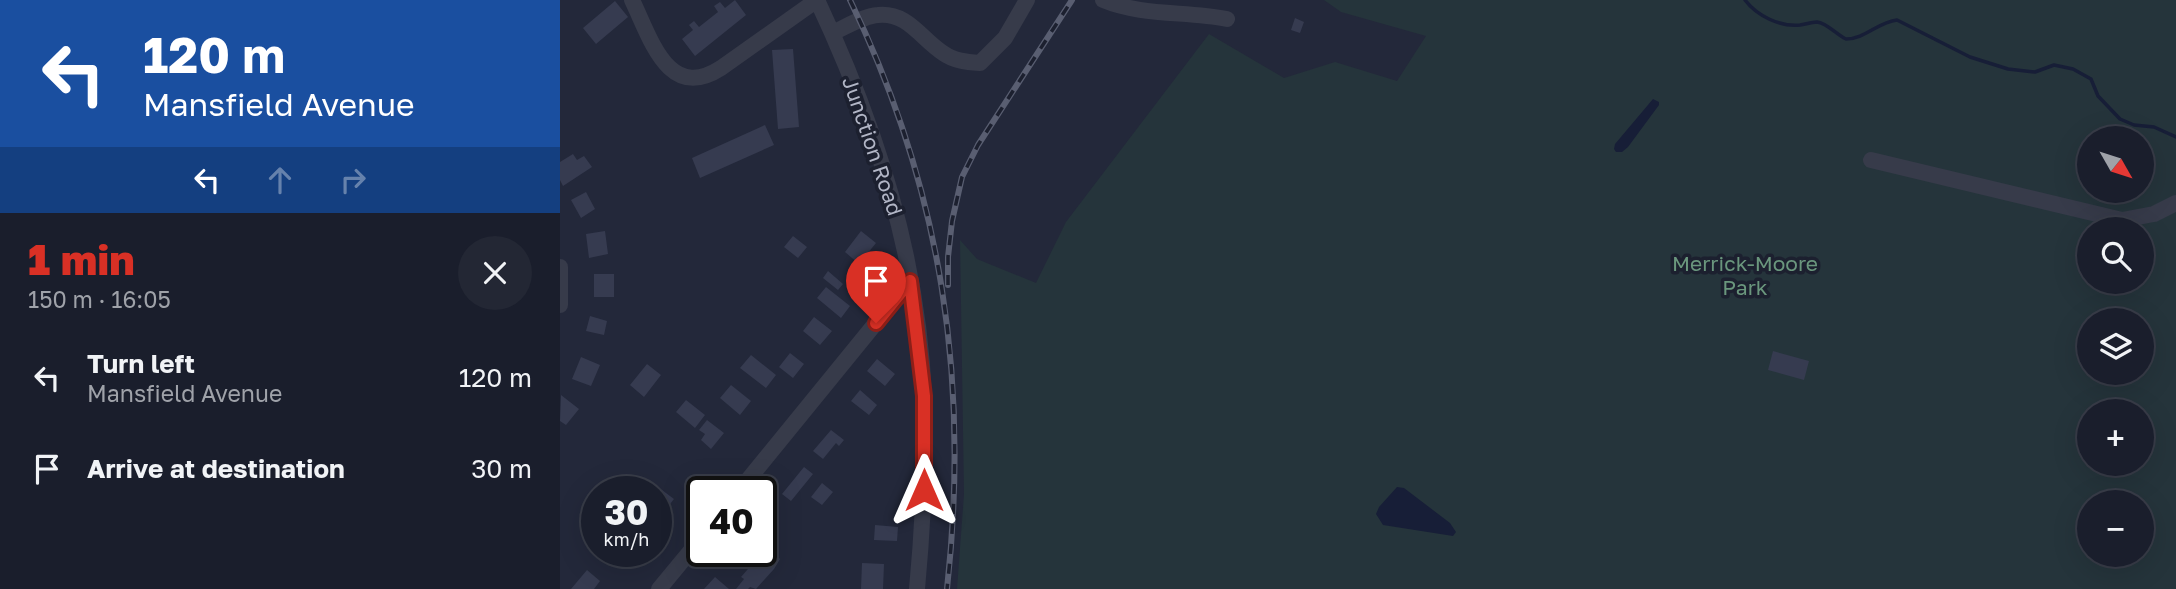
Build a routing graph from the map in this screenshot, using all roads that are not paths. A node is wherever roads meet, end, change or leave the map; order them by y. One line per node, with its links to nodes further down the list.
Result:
1 (632, 0): 2 (street)
2 (817, 0): 6 (street, Junction Road)
3 (1027, 0): 6 (street)
4 (1103, 0): 5 (street)
5 (1227, 19)
6 (832, 33): 10 (street, Junction Road)
7 (1871, 160): 8 (street)
8 (2176, 203)
9 (560, 267): 11 (street)
10 (910, 281): 12 (street); 15 (street, Junction Road)
11 (560, 305)
12 (751, 476)
13 (686, 556): 14 (street)
14 (659, 589)
15 (917, 589)

